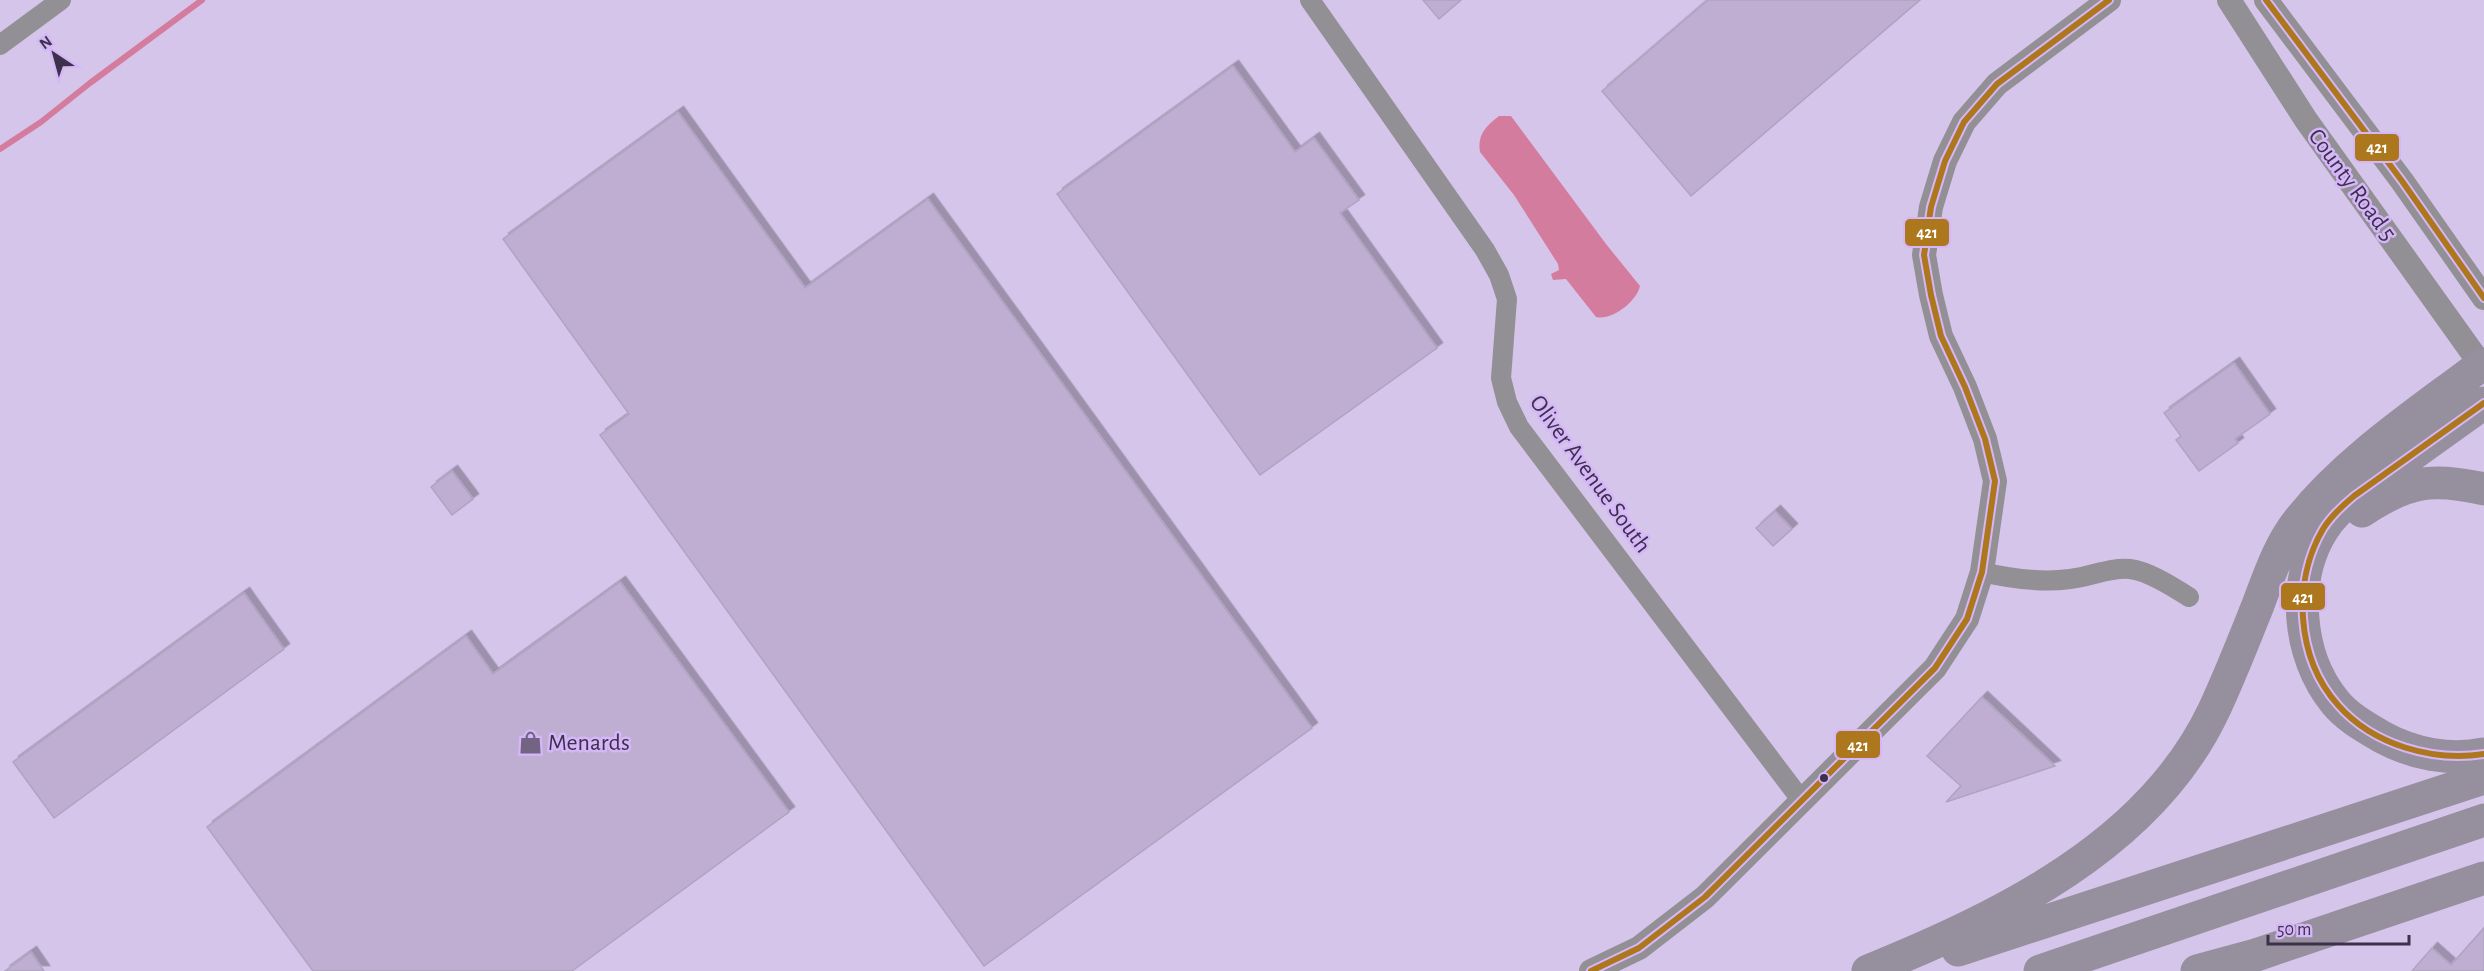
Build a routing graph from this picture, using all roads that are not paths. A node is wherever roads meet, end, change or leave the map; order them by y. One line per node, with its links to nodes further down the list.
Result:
1 (61, 0): 6 (street)
2 (1310, 0): 16 (street, Oliver Avenue South)
3 (2109, 0): 11 (street)
4 (2229, 0): 8 (street, County Road 5)
5 (2266, 0): 7 (street, County Road 5)
6 (0, 45)
7 (2484, 298)
8 (2483, 367): 20 (highway)
9 (2484, 403): 12 (highway)
10 (2484, 489): 12 (highway)
11 (1982, 572): 13 (street); 16 (street)
12 (2302, 587): 14 (highway)
13 (2189, 597)
14 (2484, 754)
15 (2484, 778): 21 (highway)
16 (1802, 801): 19 (street)
17 (2484, 820): 22 (highway)
18 (2484, 878): 23 (highway)
19 (1591, 971)
20 (1868, 971)
21 (1895, 971)
22 (2040, 971)
23 (2197, 971)

